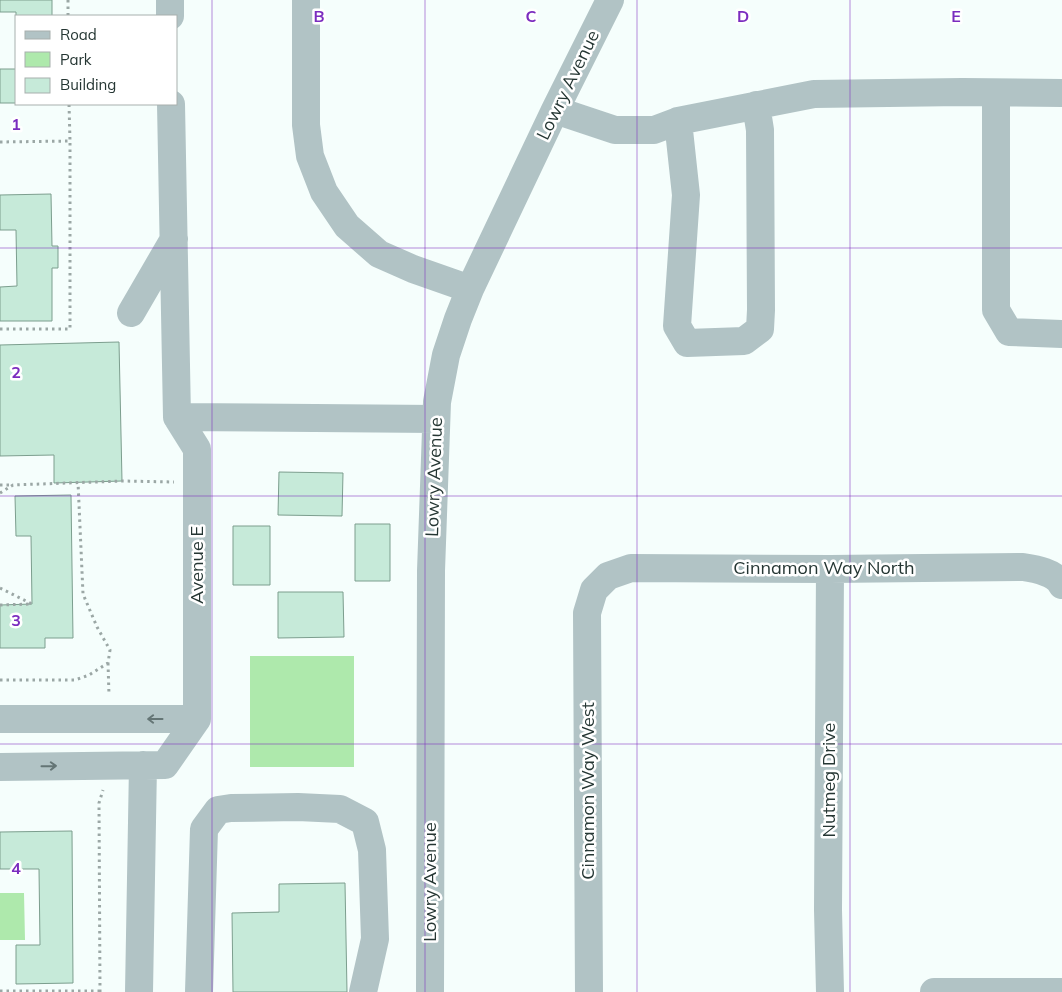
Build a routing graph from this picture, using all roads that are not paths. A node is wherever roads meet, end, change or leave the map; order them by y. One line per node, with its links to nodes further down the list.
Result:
1 (170, 0): 4 (street)
2 (306, 0): 12 (street)
3 (610, 0): 9 (street, Lowry Avenue)
4 (170, 15)
5 (996, 93): 6 (street); 8 (street); 14 (street)
6 (1062, 93)
7 (171, 105): 11 (street)
8 (756, 105): 10 (street); 10 (street)
9 (556, 110): 10 (street); 12 (street, Lowry Avenue)
10 (678, 120)
11 (174, 239): 13 (street); 15 (street)
12 (470, 288): 16 (street, Lowry Avenue)
13 (131, 313)
14 (1062, 334)
15 (177, 417): 16 (street); 20 (street, Avenue E)
16 (436, 419): 27 (street, Lowry Avenue)
17 (830, 569): 18 (street, Cinnamon Way North); 19 (street, Cinnamon Way North); 29 (street, Nutmeg Drive)
18 (1061, 583)
19 (594, 590): 28 (street, Cinnamon Way West)
20 (197, 718): 21 (street, one-way to 21); 22 (street)
21 (0, 719)
22 (143, 765): 23 (street, one-way to 22); 24 (street)
23 (0, 767)
24 (139, 992)
25 (199, 992): 26 (street)
26 (363, 992)
27 (430, 992)
28 (589, 992)
29 (830, 992)
30 (934, 992): 31 (street)
31 (1062, 992)

